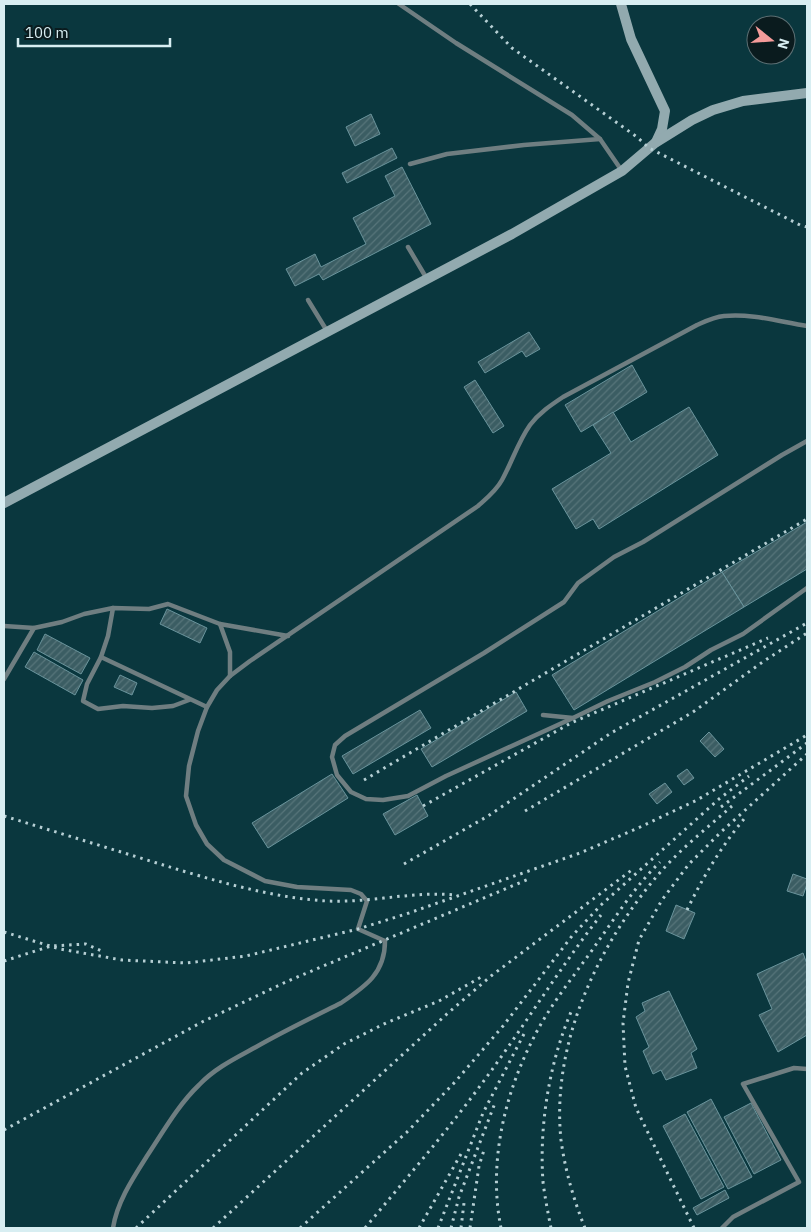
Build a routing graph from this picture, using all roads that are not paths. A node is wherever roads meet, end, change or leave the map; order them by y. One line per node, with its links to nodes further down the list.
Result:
1 (398, 4): 4 (lane)
2 (621, 4): 5 (main road)
3 (807, 93): 5 (main road)
4 (600, 139): 6 (lane); 7 (lane)
5 (655, 143): 7 (main road)
6 (410, 164)
7 (622, 171): 9 (main road)
8 (408, 248): 9 (lane)
9 (427, 279): 12 (main road)
10 (308, 300): 12 (lane)
11 (807, 326): 20 (lane)
12 (327, 331): 14 (main road)
13 (807, 441): 27 (lane)
14 (4, 502)
15 (807, 588): 27 (lane)
16 (113, 608): 17 (lane); 19 (lane); 21 (lane)
17 (220, 624): 20 (lane); 22 (lane)
18 (4, 626): 19 (lane)
19 (34, 628): 23 (lane)
20 (288, 636): 22 (lane)
21 (101, 657): 24 (lane); 24 (lane)
22 (230, 676): 25 (lane)
23 (4, 679)
24 (190, 700): 25 (lane)
25 (207, 707): 29 (lane)
26 (543, 715): 27 (lane)
27 (573, 718)
28 (807, 1069): 30 (lane)
29 (113, 1228)
30 (722, 1228)

